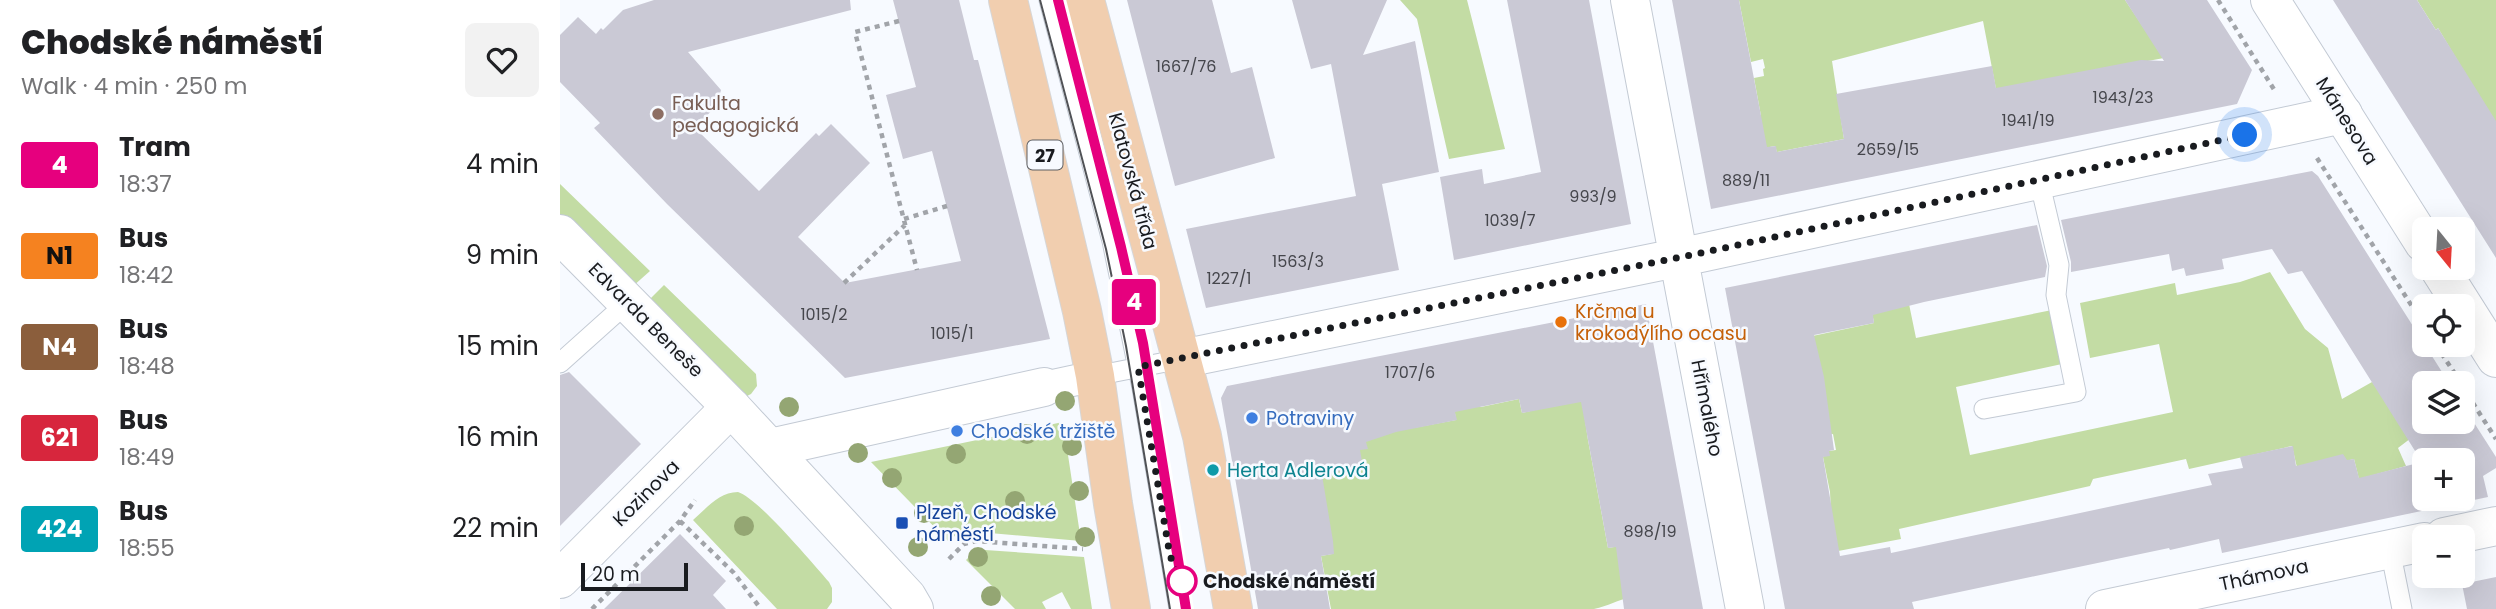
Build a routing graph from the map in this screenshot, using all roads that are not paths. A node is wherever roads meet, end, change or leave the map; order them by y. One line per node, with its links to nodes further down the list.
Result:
1 (1008, 0): 17 (main road, 27)
2 (1049, 0): 16 (lane, Klatovská třída)
3 (1085, 0): 14 (main road, Klatovská třída)
4 (1630, 0): 10 (street, Hřímalého)
5 (2270, 0): 6 (street, Mánesova)
6 (2343, 114): 7 (street); 8 (street, Mánesova)
7 (2039, 180): 10 (street); 20 (lane)
8 (2412, 224)
9 (560, 234): 12 (street, Edvarda Beneše)
10 (1679, 257): 14 (street); 30 (street, Hřímalého)
11 (2447, 280): 13 (street)
12 (628, 302): 15 (lane); 19 (street, Edvarda Beneše)
13 (2496, 358)
14 (1181, 359): 16 (lane); 29 (main road, Klatovská třída)
15 (560, 363)
16 (1138, 367): 17 (lane); 28 (lane, Klatovská třída)
17 (1095, 376): 18 (street); 27 (main road, 27)
18 (1044, 387): 21 (street)
19 (731, 407): 21 (street); 25 (street, Kozinova)
20 (1984, 409)
21 (770, 448): 26 (street)
22 (2496, 526): 23 (street)
23 (2475, 530)
24 (2407, 545): 31 (street, Thámova); 32 (lane)
25 (560, 579)
26 (917, 605)
27 (1131, 609)
28 (1179, 609)
29 (1233, 609)
30 (1745, 609)
31 (2105, 609)
32 (2402, 609)

